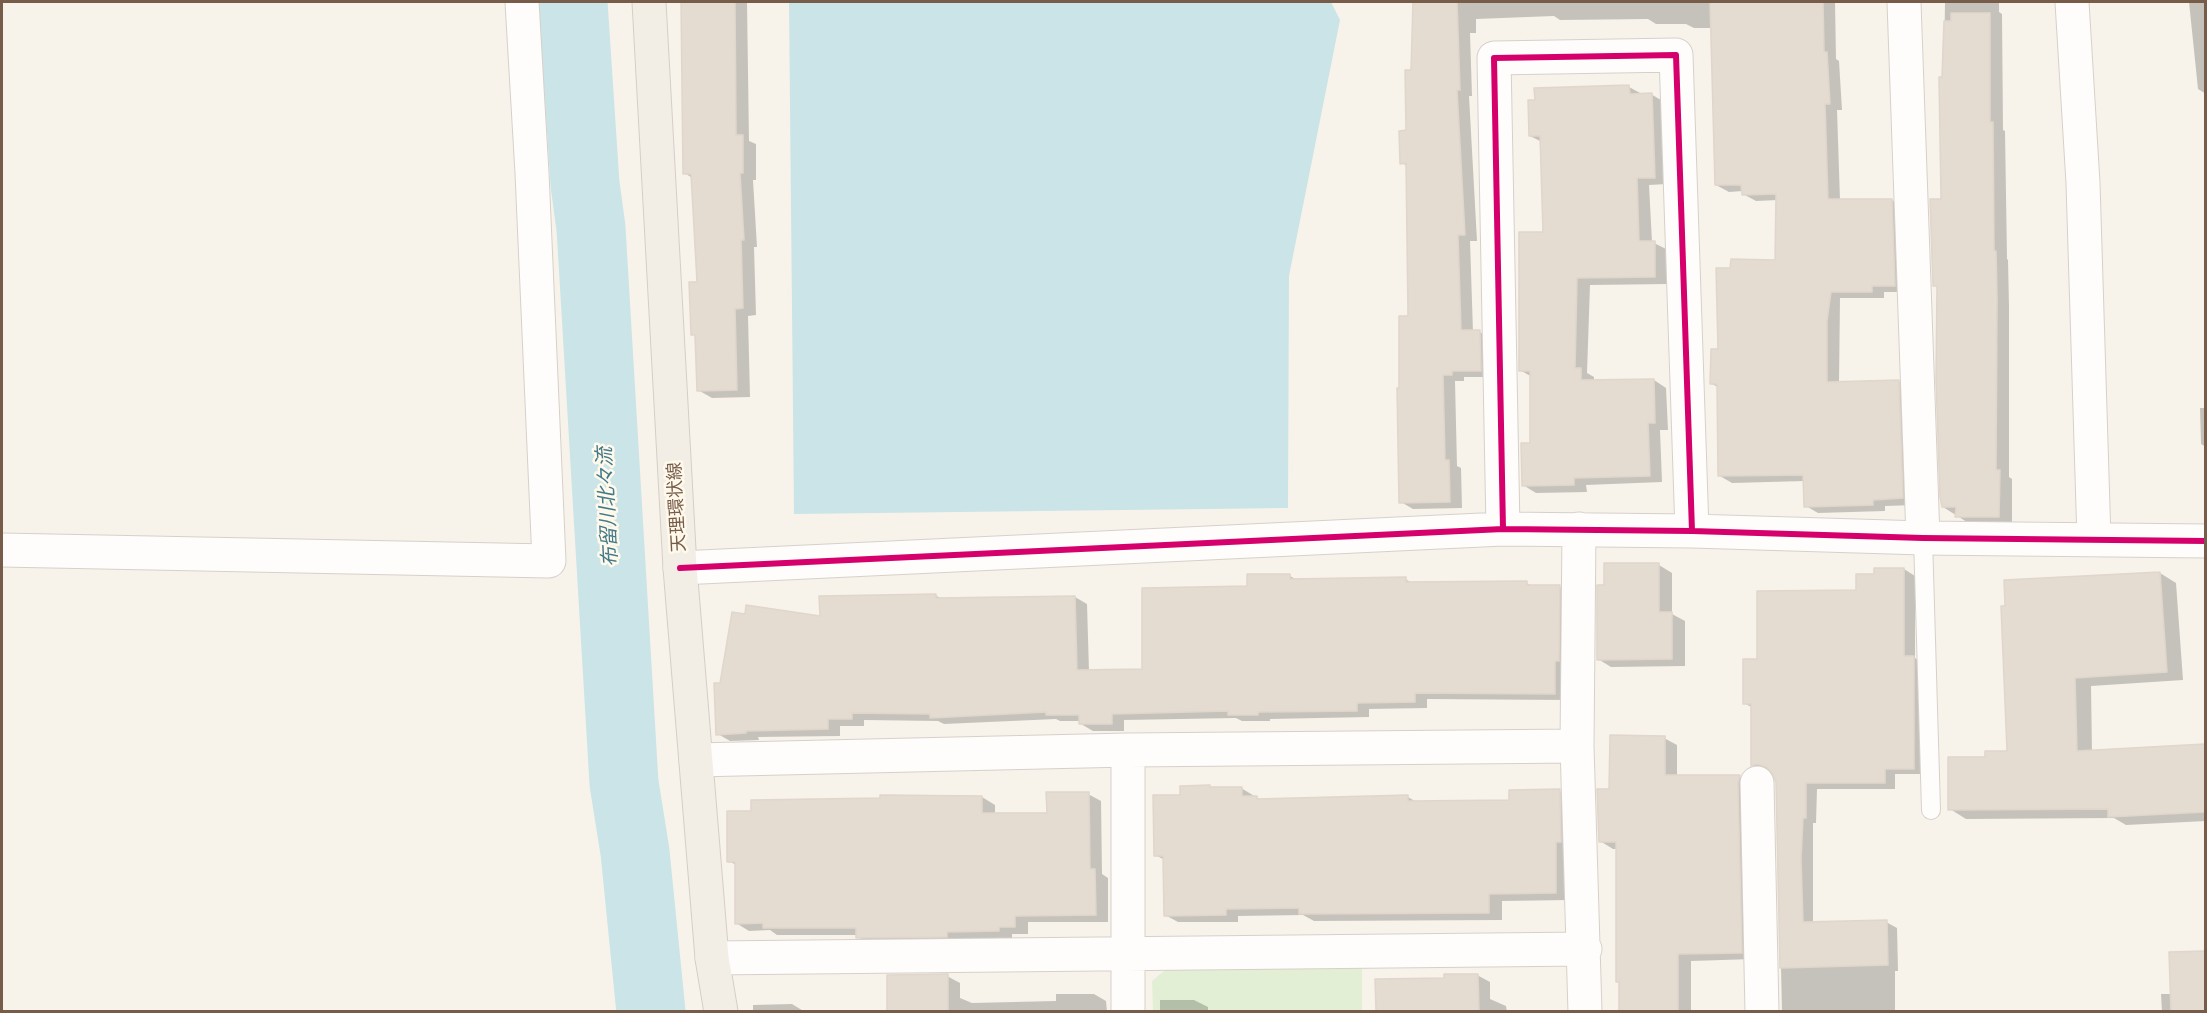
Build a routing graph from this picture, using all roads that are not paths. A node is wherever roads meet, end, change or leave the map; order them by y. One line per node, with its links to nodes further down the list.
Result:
1 (522, 2): 11 (street)
2 (649, 2): 12 (main road, 天理環状線)
3 (1904, 2): 8 (street)
4 (2072, 2): 9 (street)
5 (1503, 529): 6 (street); 7 (street); 12 (street)
6 (1579, 529): 7 (street); 13 (street)
7 (1692, 531): 8 (street)
8 (1923, 538): 9 (street); 17 (lane)
9 (2094, 540): 10 (street)
10 (2205, 541)
11 (2, 550)
12 (680, 568): 15 (main road, 天理環状線)
13 (1577, 746): 14 (street); 18 (street)
14 (1128, 750): 15 (street); 19 (street)
15 (696, 760): 20 (main road, 天理環状線)
16 (1757, 783): 24 (street)
17 (1931, 810)
18 (1585, 949): 19 (street); 23 (street)
19 (1128, 952): 20 (street); 22 (street)
20 (712, 958): 21 (main road, 天理環状線)
21 (721, 1011)
22 (1128, 1011)
23 (1585, 1011)
24 (1762, 1011)

